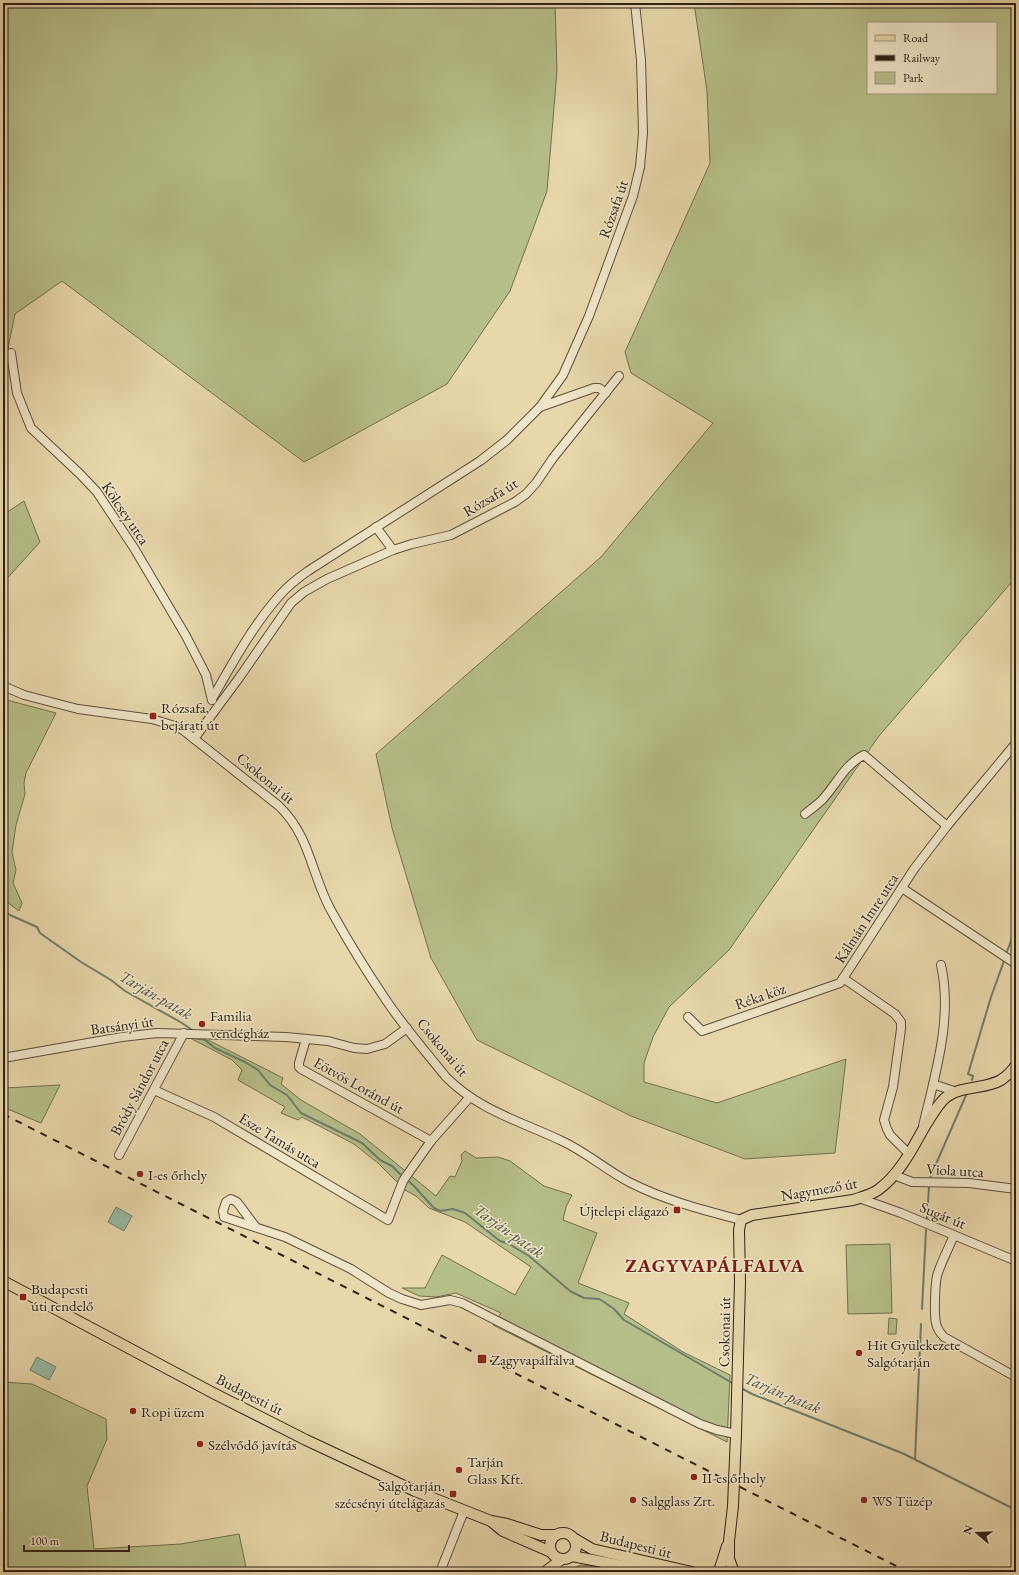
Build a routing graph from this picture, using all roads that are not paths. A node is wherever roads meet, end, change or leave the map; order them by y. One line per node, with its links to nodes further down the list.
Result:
1 (635, 3): 5 (street, Rózsafa út)
2 (11, 353): 9 (street, Kölcsey utca)
3 (619, 376): 4 (street, Rózsafa út)
4 (606, 392): 5 (street, Rózsafa út); 7 (street, Rózsafa út)
5 (540, 407): 6 (street, Rózsafa út)
6 (376, 527): 7 (street); 9 (street, Rózsafa út)
7 (393, 550): 10 (street, Rózsafa út)
8 (3, 686): 11 (street, Csokonai út)
9 (212, 699): 10 (street)
10 (217, 708): 11 (street, Rózsafa út)
11 (194, 739): 20 (street, Csokonai út)
12 (1016, 743): 14 (street, Kálmán Imre utca)
13 (805, 814): 14 (street)
14 (947, 826): 15 (street, Kálmán Imre utca)
15 (902, 888): 16 (street); 18 (street, Kálmán Imre utca)
16 (1016, 964)
17 (941, 965): 25 (street, Nagymező út)
18 (843, 978): 19 (street, Réka köz); 31 (street, Kálmán Imre utca)
19 (688, 1017)
20 (407, 1028): 22 (street, Batsányi út); 28 (street, Csokonai út)
21 (188, 1033): 22 (street, Batsányi út); 23 (street, Batsányi út); 26 (street, Bródy Sándor utca)
22 (306, 1038): 30 (street, Eötvös Loránd út)
23 (3, 1058)
24 (1016, 1065): 27 (main road, Nagymező út)
25 (933, 1084): 27 (street); 29 (street, Nagymező út)
26 (154, 1090): 30 (street, Esze Tamás utca); 32 (street, Bródy Sándor utca)
27 (957, 1092): 29 (main road, Nagymező út)
28 (469, 1098): 30 (street); 36 (street, Csokonai út)
29 (921, 1133): 31 (main road, Nagymező út)
30 (431, 1140)
31 (909, 1154): 33 (main road, Nagymező út)
32 (119, 1155)
33 (894, 1175): 34 (street, Viola utca); 35 (main road, Nagymező út)
34 (1016, 1189)
35 (859, 1198): 36 (main road, Nagymező út); 38 (street, Sugár út)
36 (741, 1220): 42 (main road, Csokonai út)
37 (255, 1226): 42 (street)
38 (954, 1235): 39 (street, Sugár út); 41 (street)
39 (1016, 1261)
40 (3, 1281): 43 (main road, Budapesti út)
41 (1016, 1377)
42 (736, 1434): 47 (main road, Csokonai út)
43 (464, 1511): 44 (main road, Budapesti út); 52 (street)
44 (491, 1521): 45 (main road, Budapesti út); 48 (main road, Budapesti út)
45 (556, 1535): 46 (main road); 48 (main road)
46 (575, 1539): 49 (main road); 56 (main road, Budapesti út)
47 (729, 1541): 51 (main road); 57 (main road)
48 (552, 1553): 50 (main road); 53 (main road)
49 (572, 1556): 50 (main road); 55 (main road, Budapesti út)
50 (562, 1559): 54 (main road)
51 (717, 1570): 57 (main road)
52 (440, 1572)
53 (542, 1572)
54 (545, 1572)
55 (654, 1572)
56 (692, 1572)
57 (735, 1572)

